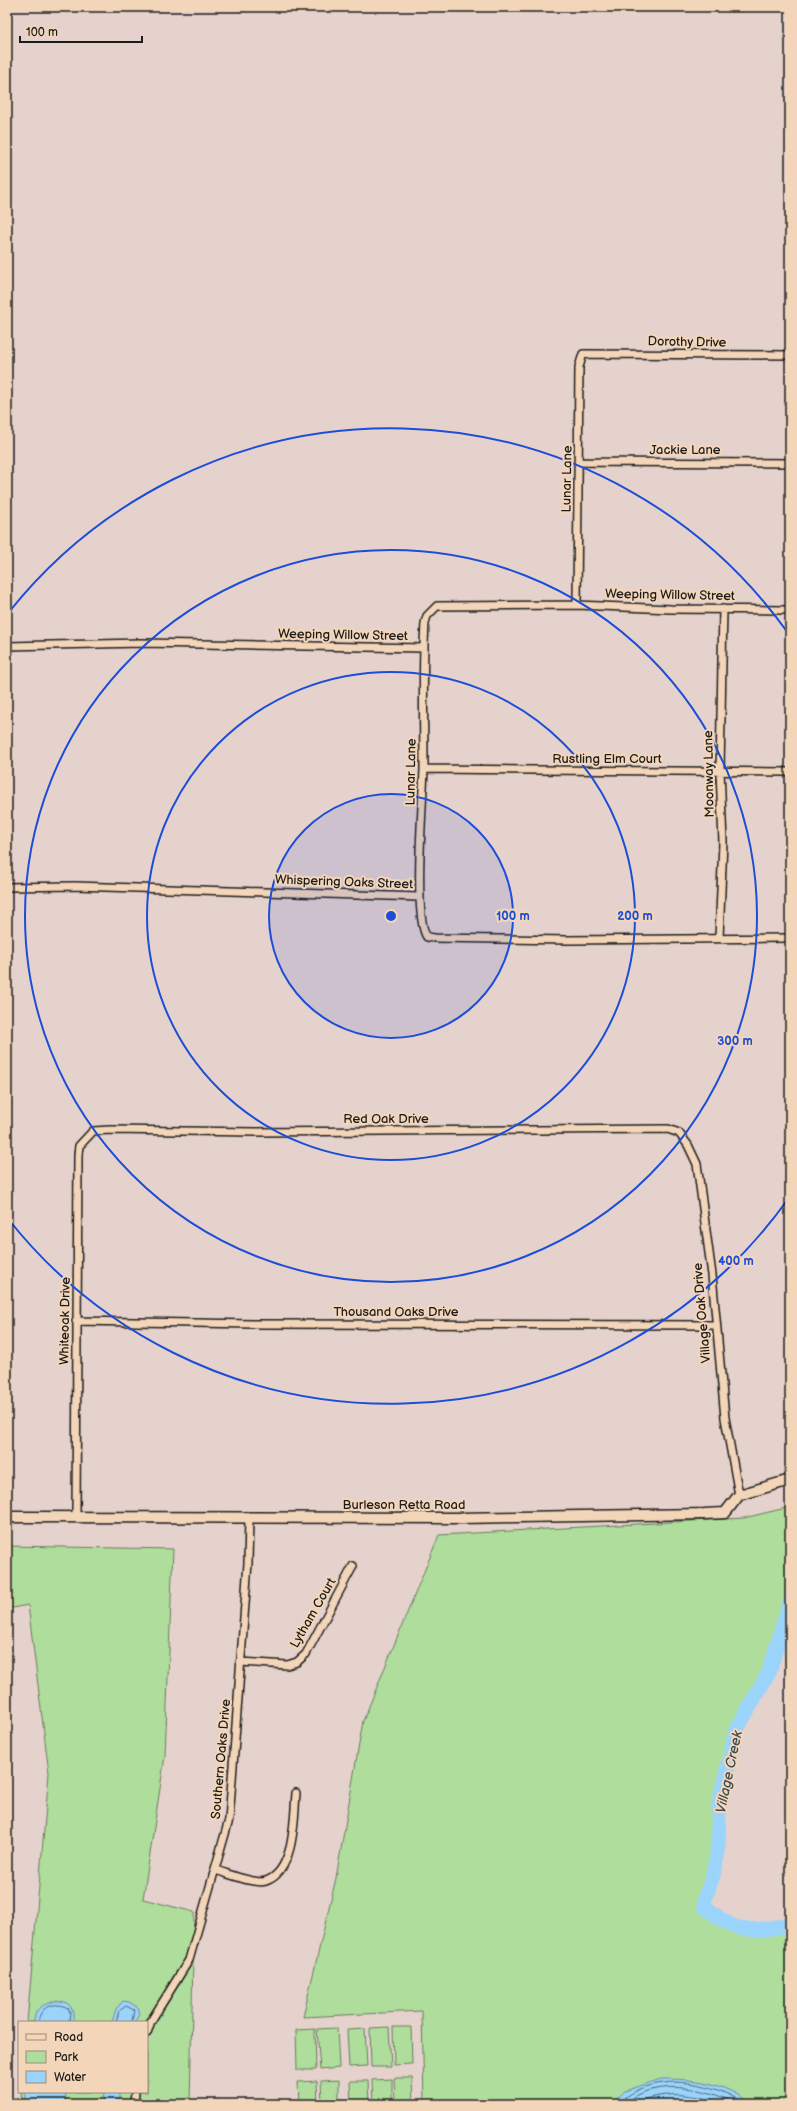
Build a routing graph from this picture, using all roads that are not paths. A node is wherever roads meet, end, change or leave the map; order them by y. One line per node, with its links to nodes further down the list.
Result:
1 (583, 354): 2 (street, Dorothy Drive); 3 (street, Lunar Lane)
2 (790, 355)
3 (579, 462): 4 (street, Jackie Lane); 5 (street, Lunar Lane)
4 (790, 463)
5 (577, 605): 6 (street, Weeping Willow Street); 9 (street, Weeping Willow Street)
6 (723, 609): 7 (street, Weeping Willow Street); 11 (street, Moonway Lane)
7 (790, 610)
8 (7, 646): 9 (street, Weeping Willow Street)
9 (424, 648): 10 (street, Lunar Lane)
10 (424, 769): 11 (street, Rustling Elm Court); 14 (street, Lunar Lane)
11 (720, 771): 12 (street, Rustling Elm Court); 15 (street, Moonway Lane)
12 (790, 772)
13 (7, 887): 14 (street, Whispering Oaks Street)
14 (420, 897): 15 (street, Whispering Oaks Street)
15 (719, 938): 16 (street, Whispering Oaks Street)
16 (790, 938)
17 (93, 1131): 18 (street, Red Oak Drive); 19 (street, Whiteoak Drive)
18 (679, 1133): 20 (street, Village Oak Drive)
19 (76, 1321): 20 (street, Thousand Oaks Drive); 24 (street, Whiteoak Drive)
20 (716, 1325): 22 (street, Village Oak Drive)
21 (790, 1480): 22 (street)
22 (739, 1495): 25 (street, Burleson Retta Road)
23 (7, 1517): 24 (street, Burleson Retta Road)
24 (76, 1517): 25 (street, Burleson Retta Road)
25 (249, 1518): 27 (street, Southern Oaks Drive)
26 (353, 1566): 27 (street, Lytham Court)
27 (240, 1662): 29 (street, Southern Oaks Drive)
28 (296, 1793): 29 (street)
29 (215, 1870): 30 (street, Southern Oaks Drive)
30 (148, 2030)
31 (135, 2093): 32 (street)
32 (134, 2104)

